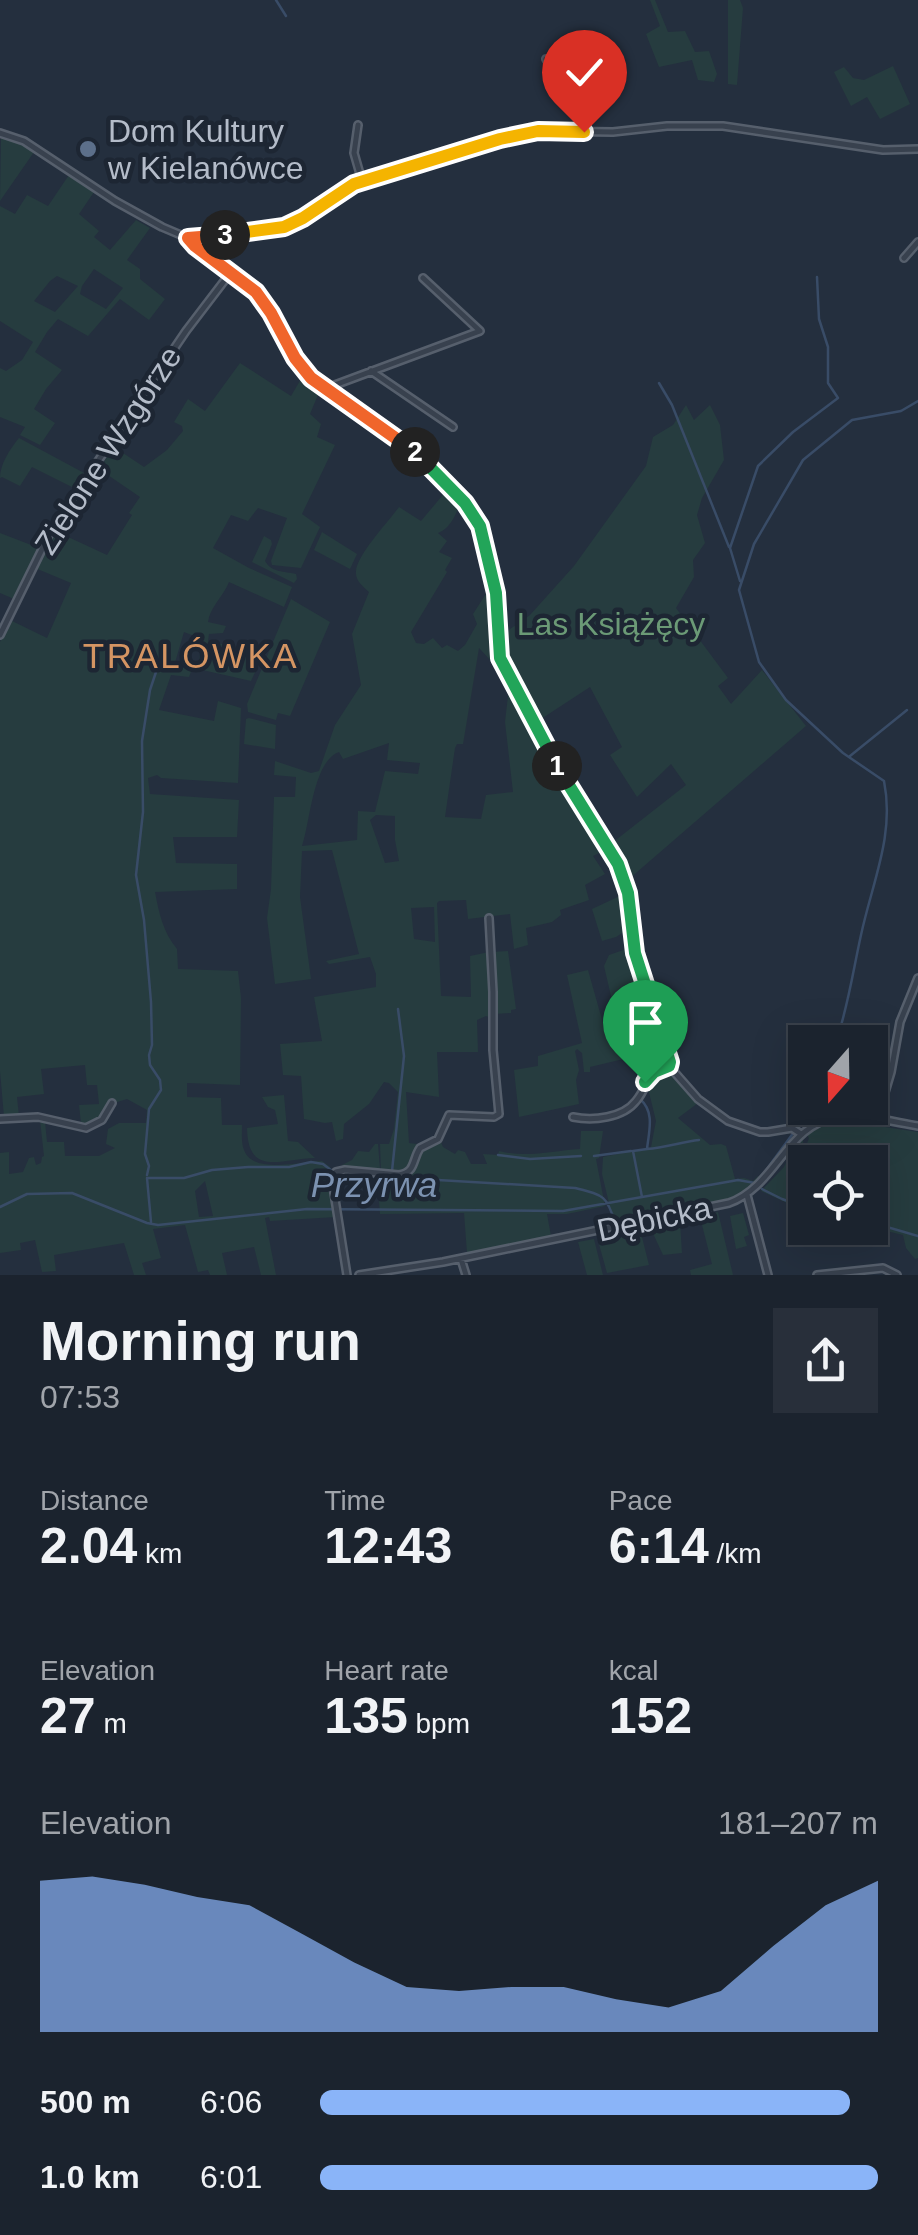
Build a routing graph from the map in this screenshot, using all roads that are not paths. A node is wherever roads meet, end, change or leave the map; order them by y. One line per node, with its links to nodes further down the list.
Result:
1 (546, 59): 3 (street)
2 (358, 125): 6 (street)
3 (584, 132): 5 (street); 6 (street)
4 (0, 133): 7 (street)
5 (917, 148)
6 (362, 182): 7 (street)
7 (188, 238): 10 (street)
8 (918, 242): 9 (street)
9 (904, 258)
10 (231, 272): 13 (street); 15 (street, Zielone Wzgórze)
11 (423, 278): 12 (street)
12 (371, 371): 13 (street); 14 (street)
13 (324, 389): 18 (street)
14 (453, 427)
15 (0, 635)
16 (488, 918): 31 (street)
17 (918, 978): 19 (street)
18 (669, 1066): 21 (street); 26 (street)
19 (888, 1082)
20 (112, 1103): 22 (street)
21 (573, 1117)
22 (0, 1119)
23 (888, 1121): 25 (street)
24 (812, 1125): 26 (street)
25 (918, 1126)
26 (801, 1134): 27 (street, Dębicka)
27 (747, 1195): 28 (street, Dębicka); 34 (street)
28 (461, 1259): 30 (street, Dębicka); 33 (street)
29 (860, 1272): 35 (street); 36 (street)
30 (389, 1273): 32 (street, Dębicka)
31 (348, 1275)
32 (359, 1275)
33 (466, 1275)
34 (768, 1275)
35 (818, 1275)
36 (897, 1275)

